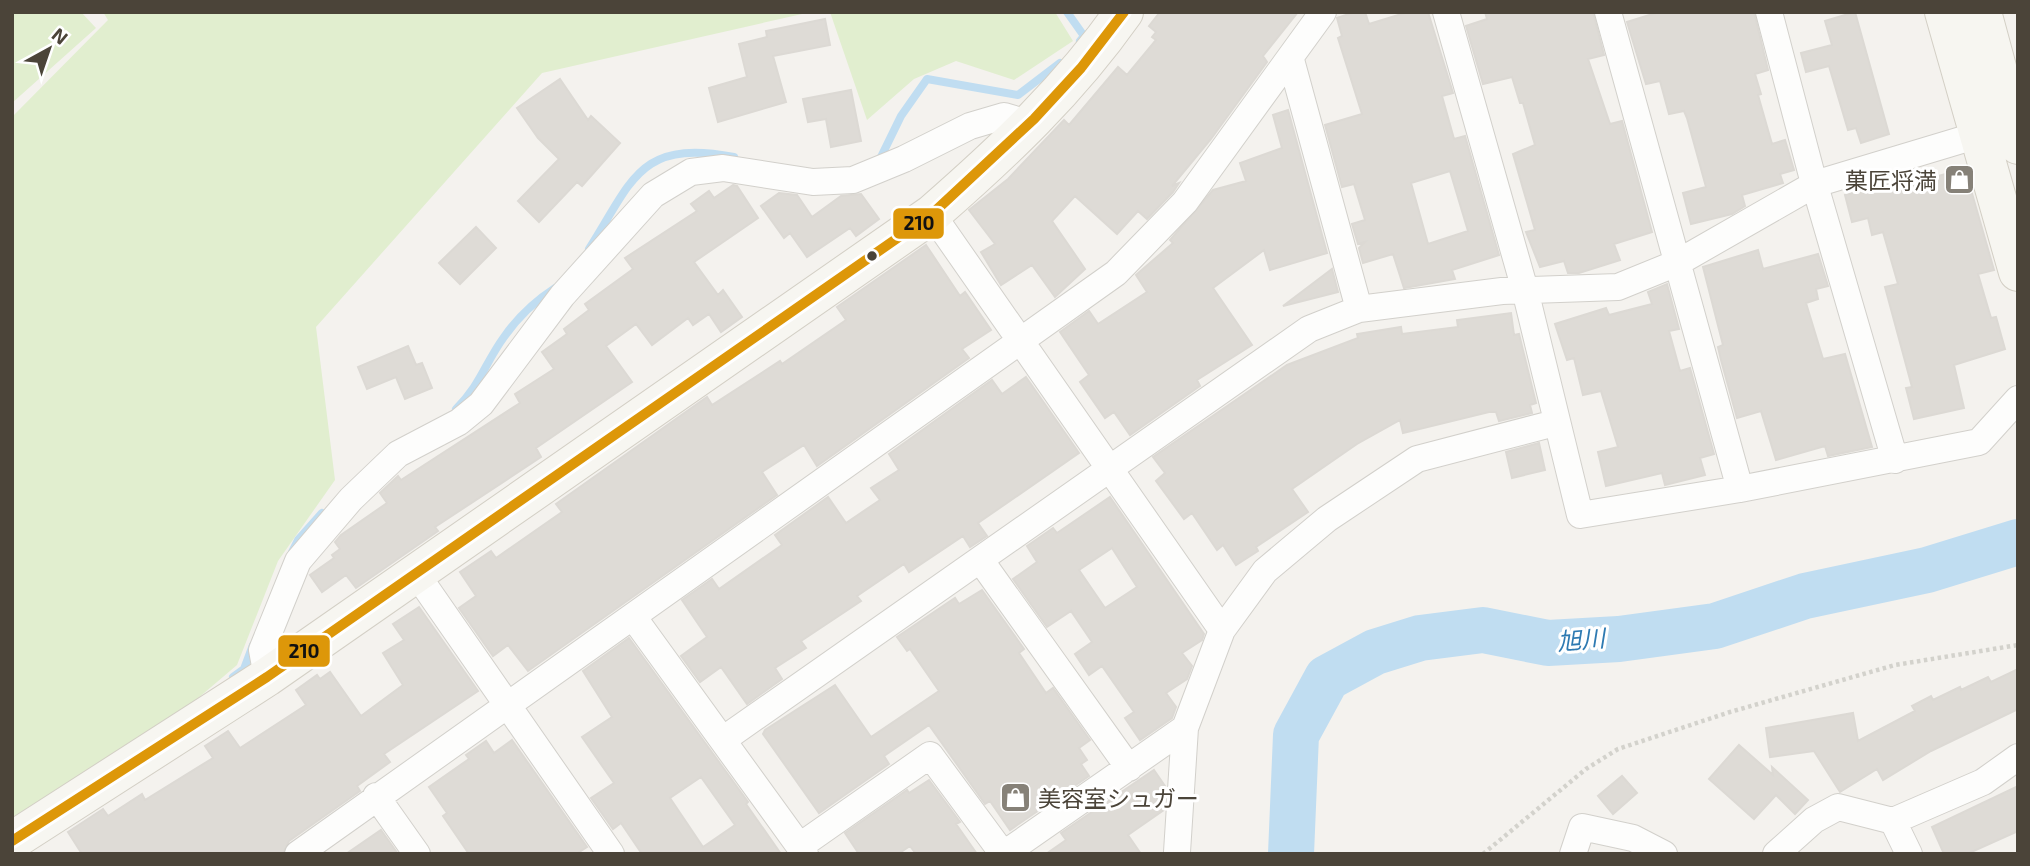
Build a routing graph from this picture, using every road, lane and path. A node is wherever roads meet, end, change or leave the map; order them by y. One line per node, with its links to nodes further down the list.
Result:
1 (1124, 12): 10 (street)
2 (1323, 12): 8 (street)
3 (1446, 12): 17 (street)
4 (1608, 12): 15 (street)
5 (1769, 12): 13 (street)
6 (1944, 12): 11 (street)
7 (1982, 12): 9 (street)
8 (1291, 60): 18 (street); 19 (street)
9 (2008, 73): 12 (street)
10 (1031, 124): 14 (street); 30 (street)
11 (1979, 135): 13 (street); 16 (street)
12 (2018, 145)
13 (1815, 184): 15 (street); 22 (street)
14 (932, 214): 19 (street); 26 (street)
15 (1677, 263): 17 (street); 24 (street)
16 (2018, 272)
17 (1525, 290): 18 (street); 21 (street)
18 (1359, 309): 23 (street)
19 (1021, 343): 23 (street); 27 (street)
20 (2018, 399): 22 (street)
21 (1555, 423): 24 (street); 28 (street)
22 (1895, 460): 24 (street)
23 (1111, 470): 25 (street); 28 (street)
24 (1740, 489)
25 (981, 561): 33 (street); 35 (street)
26 (415, 572): 30 (street); 31 (street)
27 (634, 618): 31 (street); 33 (street)
28 (1222, 630): 32 (street)
29 (2018, 645): 45 (path)
30 (267, 677): 38 (street)
31 (505, 706): 36 (street); 43 (street)
32 (1185, 728): 35 (street); 40 (street)
33 (724, 739): 39 (street)
34 (2018, 757): 37 (street)
35 (1129, 768): 44 (street)
36 (376, 796): 41 (street); 42 (street)
37 (1893, 821): 48 (street); 49 (street)
38 (12, 841)
39 (802, 850): 44 (street)
40 (1177, 852)
41 (298, 854)
42 (417, 854)
43 (611, 854)
44 (1003, 854)
45 (1483, 854)
46 (1573, 854): 47 (street)
47 (1664, 854)
48 (1776, 854)
49 (1909, 854)

